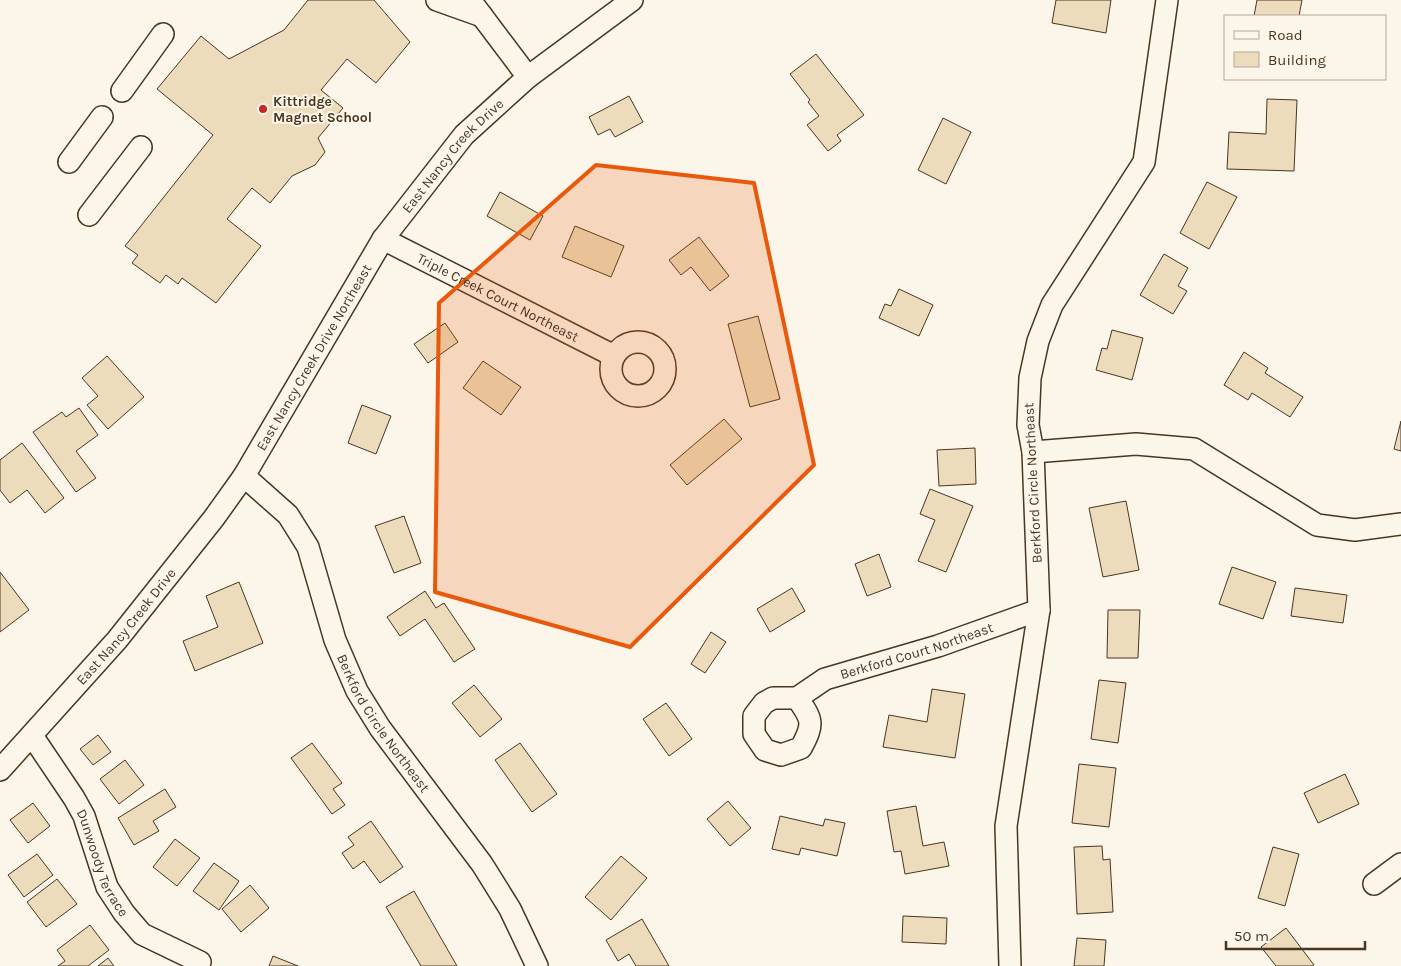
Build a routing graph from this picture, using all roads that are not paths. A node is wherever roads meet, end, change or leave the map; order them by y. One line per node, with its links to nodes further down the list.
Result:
1 (437, 0): 4 (street)
2 (632, 0): 6 (street)
3 (1167, 0): 14 (street, Berkford Circle Northeast)
4 (476, 8): 6 (street)
5 (163, 34): 7 (street)
6 (528, 77): 12 (street, East Nancy Creek Drive)
7 (122, 91)
8 (102, 118): 10 (street)
9 (141, 147): 11 (street)
10 (69, 162)
11 (89, 215)
12 (383, 239): 13 (street, Triple Creek Court Northeast); 15 (street, East Nancy Creek Drive Northeast)
13 (614, 356)
14 (1033, 452): 16 (street); 17 (street, Berkford Circle Northeast)
15 (244, 476): 19 (street, East Nancy Creek Drive); 24 (street, Berkford Circle Northeast)
16 (1401, 524)
17 (1039, 610): 18 (street, Berkford Court Northeast); 25 (street, Berkford Circle Northeast)
18 (797, 698)
19 (31, 737): 20 (street, East Nancy Creek Drive); 23 (street, Dunwoody Terrace)
20 (0, 770)
21 (1401, 864): 22 (street)
22 (1374, 884)
23 (200, 962)
24 (538, 966)
25 (1010, 966)

